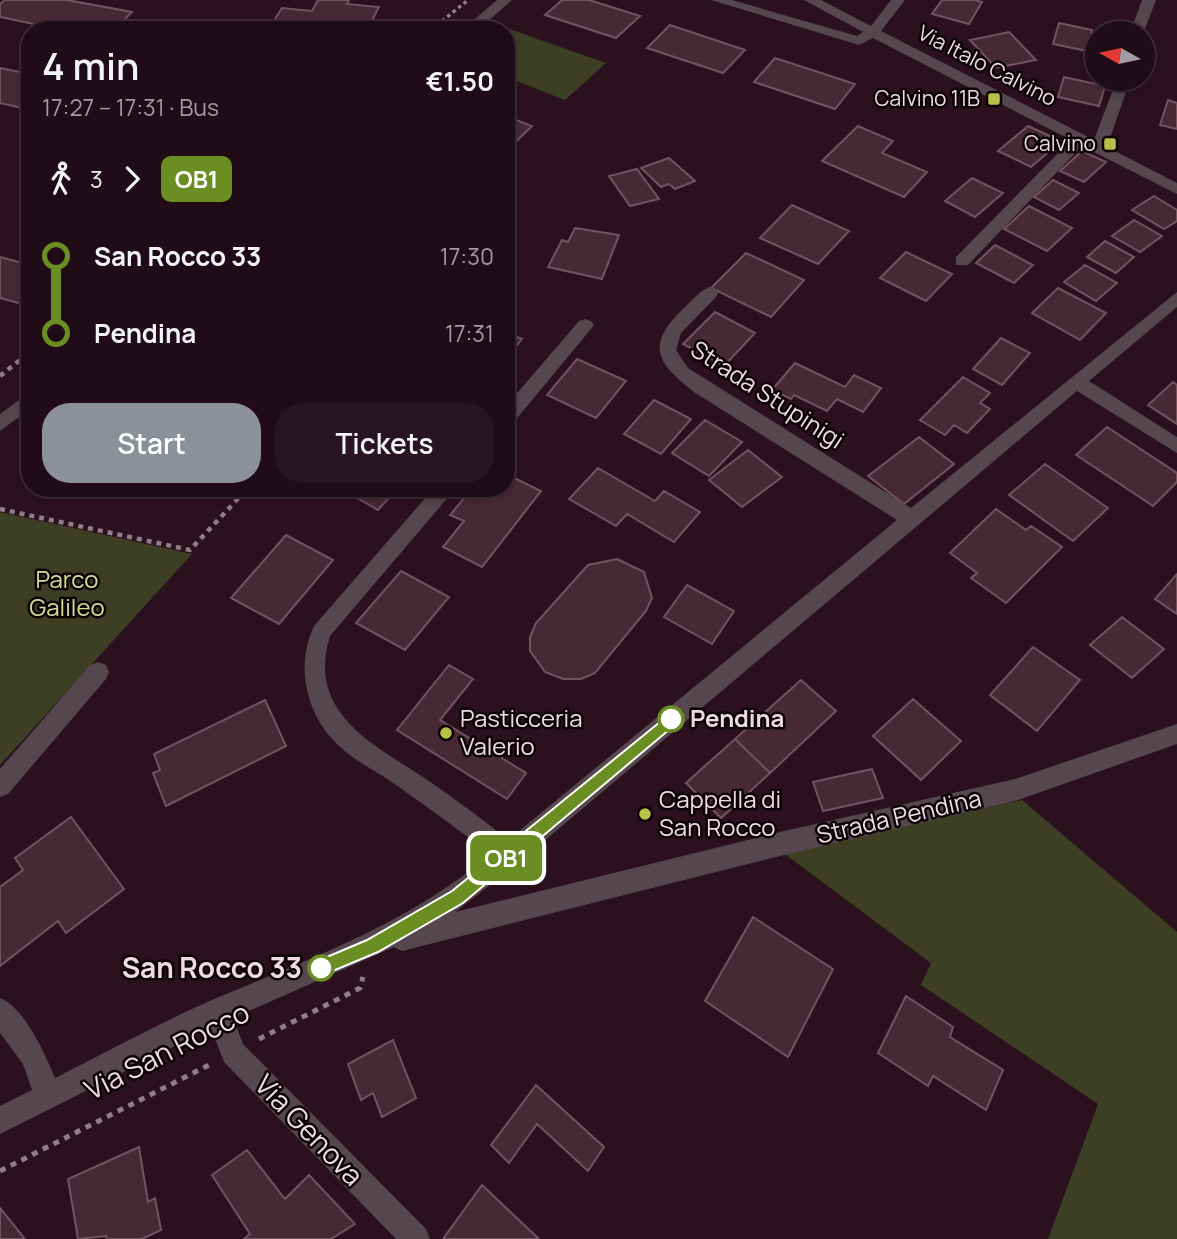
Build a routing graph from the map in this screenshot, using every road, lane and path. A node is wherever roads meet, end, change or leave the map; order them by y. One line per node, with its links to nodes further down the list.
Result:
1 (468, 0): 7 (path)
2 (505, 0): 8 (street)
3 (718, 0): 10 (street)
4 (811, 0): 10 (street, Via Italo Calvino)
5 (898, 0): 10 (street)
6 (1149, 0): 9 (street)
7 (442, 21)
8 (480, 21)
9 (1141, 21)
10 (874, 31): 12 (street, Via Italo Calvino)
11 (1119, 92): 13 (street)
12 (1082, 138): 13 (street, Via Italo Calvino); 15 (street)
13 (1099, 148): 14 (street, Via Italo Calvino)
14 (1177, 189)
15 (962, 261)
16 (710, 293): 29 (street, Strada Stupinigi)
17 (1177, 298): 21 (street)
18 (585, 325): 23 (street)
19 (21, 359): 20 (path)
20 (0, 376)
21 (1077, 382): 25 (street); 29 (street)
22 (21, 406): 24 (street)
23 (515, 407)
24 (0, 424)
25 (1177, 446)
26 (240, 497): 28 (path)
27 (438, 497): 33 (street)
28 (0, 509)
29 (909, 518): 33 (street, Via San Rocco)
30 (98, 672): 32 (street)
31 (1177, 734): 34 (street, Strada Pendina)
32 (0, 786)
33 (509, 856): 34 (street, Via San Rocco)
34 (372, 946): 36 (street, Via San Rocco); 37 (path, Via San Rocco)
35 (0, 1011): 38 (street, Via San Rocco)
36 (218, 1011): 37 (street, Via Genova); 38 (street, Via San Rocco)
37 (233, 1053): 40 (path, Via San Rocco); 41 (street, Via Genova)
38 (48, 1096): 39 (street, Via San Rocco)
39 (0, 1120)
40 (0, 1171)
41 (416, 1239)

